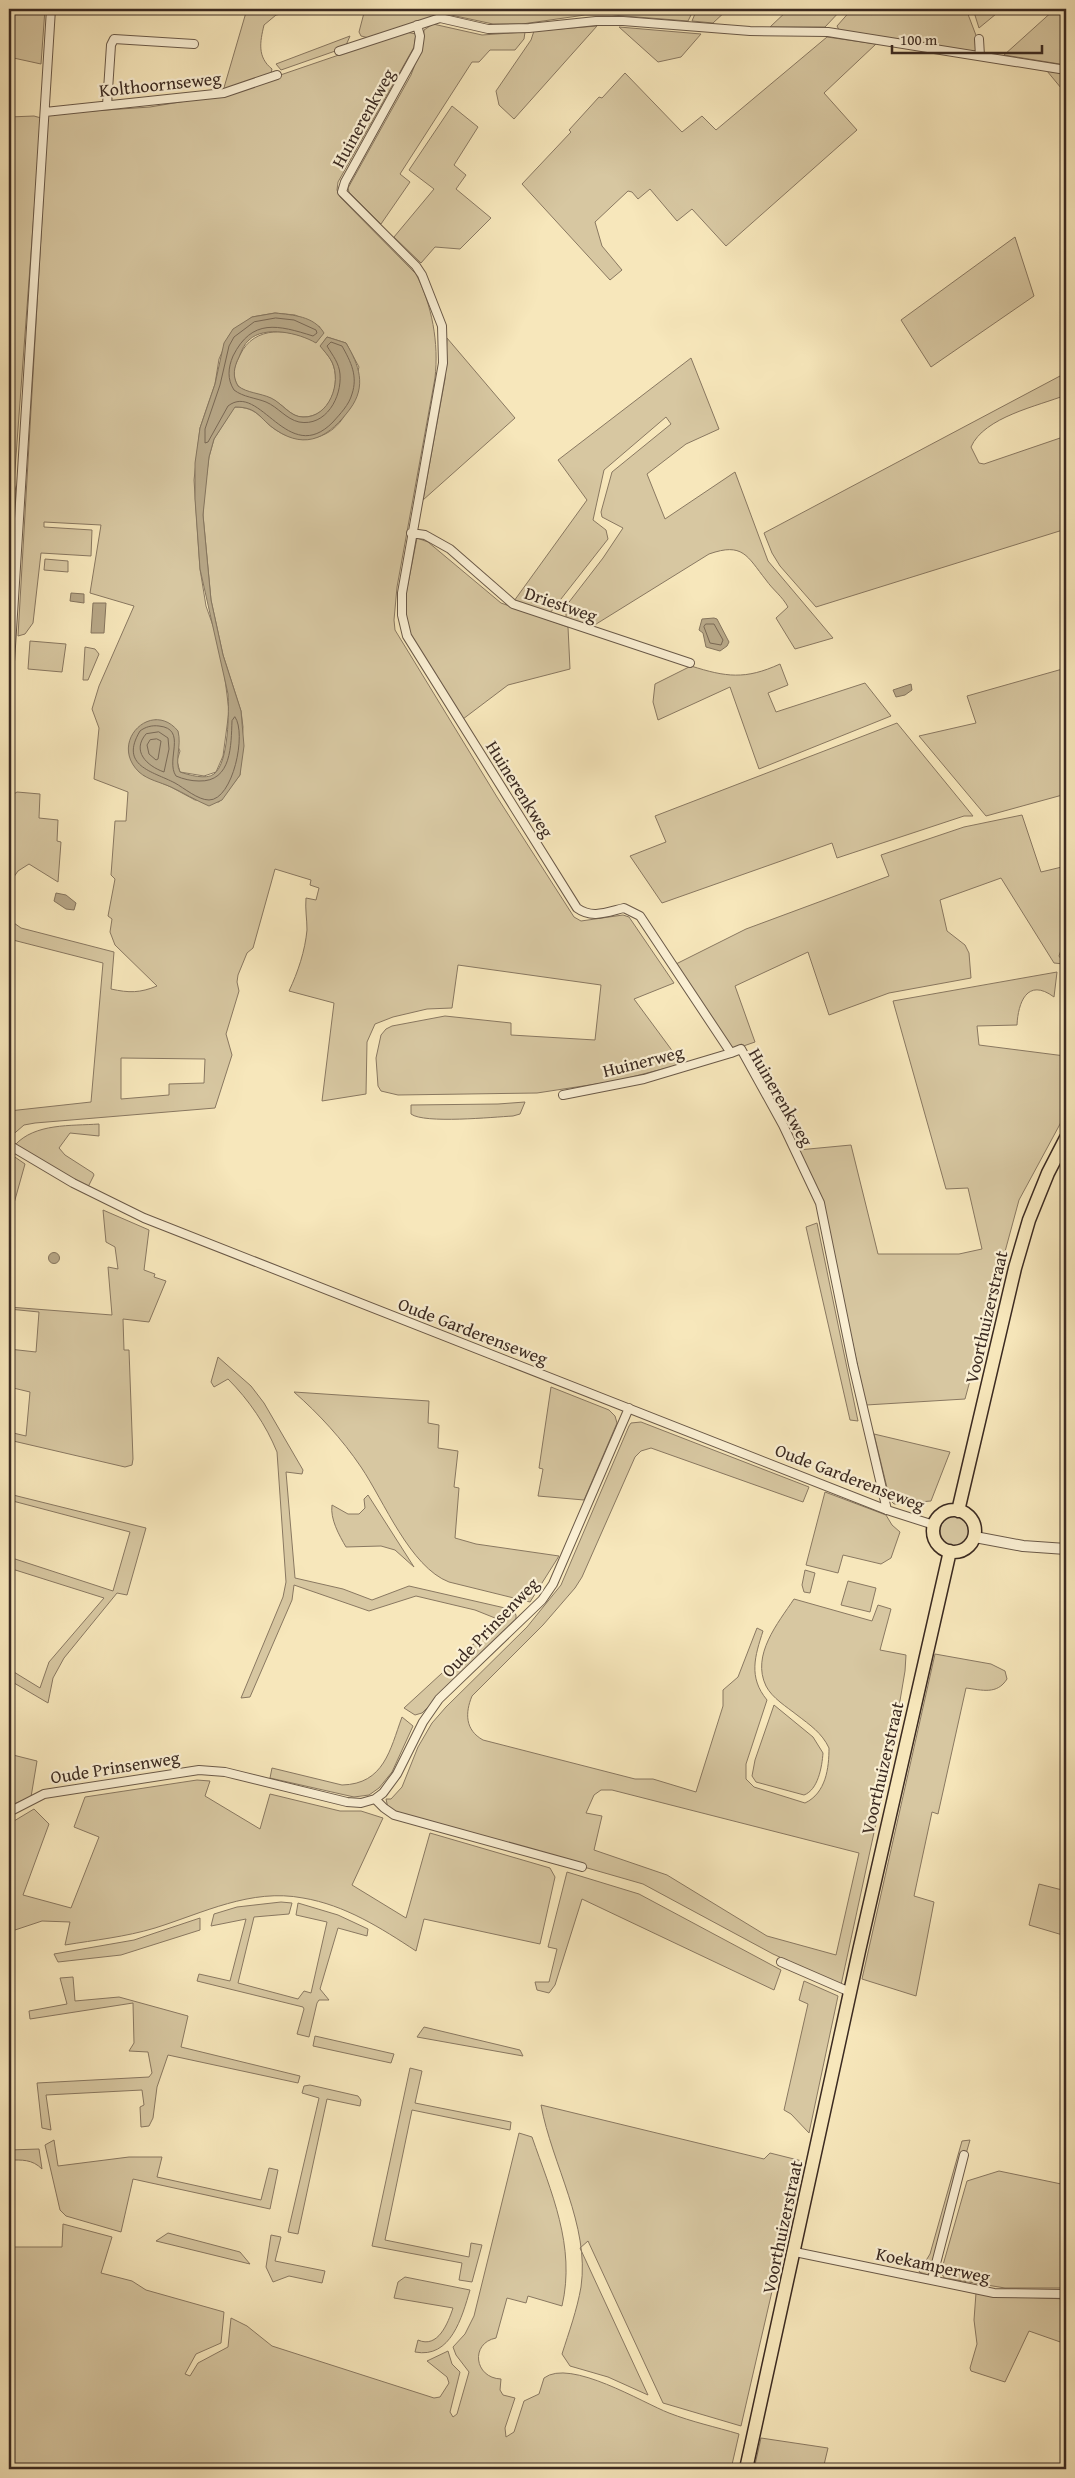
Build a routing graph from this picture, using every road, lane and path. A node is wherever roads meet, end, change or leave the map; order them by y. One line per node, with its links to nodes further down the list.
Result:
1 (52, 9): 10 (street)
2 (417, 25): 5 (street); 6 (street); 11 (street, Huinerenkweg)
3 (979, 39): 6 (street)
4 (194, 44): 9 (street)
5 (339, 51)
6 (980, 56): 7 (street)
7 (1066, 70)
8 (277, 75): 9 (street, Kolthoornseweg)
9 (107, 105): 10 (street, Kolthoornseweg)
10 (44, 112): 13 (street)
11 (411, 532): 12 (street, Driestweg); 14 (street, Huinerenkweg)
12 (690, 663)
13 (9, 678)
14 (731, 1053): 15 (street, Huinerweg); 19 (street, Huinerenkweg)
15 (563, 1094)
16 (1066, 1138): 20 (main road, Voorthuizerstraat)
17 (9, 1146): 18 (street, Oude Garderenseweg)
18 (629, 1408): 19 (street, Oude Garderenseweg); 25 (street, Oude Prinsenweg)
19 (887, 1510): 21 (street, Oude Garderenseweg)
20 (958, 1511): 21 (main road); 22 (main road)
21 (934, 1525): 24 (main road)
22 (975, 1537): 23 (street); 24 (main road)
23 (1066, 1549)
24 (950, 1552): 29 (main road, Voorthuizerstraat)
25 (376, 1799): 26 (street, Oude Prinsenweg); 27 (street)
26 (9, 1812)
27 (582, 1867)
28 (781, 1962): 29 (street)
29 (850, 1992): 31 (main road, Voorthuizerstraat)
30 (964, 2155): 32 (street)
31 (795, 2252): 32 (street, Koekamperweg); 34 (main road, Voorthuizerstraat)
32 (932, 2279): 33 (street, Koekamperweg)
33 (1066, 2294)
34 (746, 2469)

